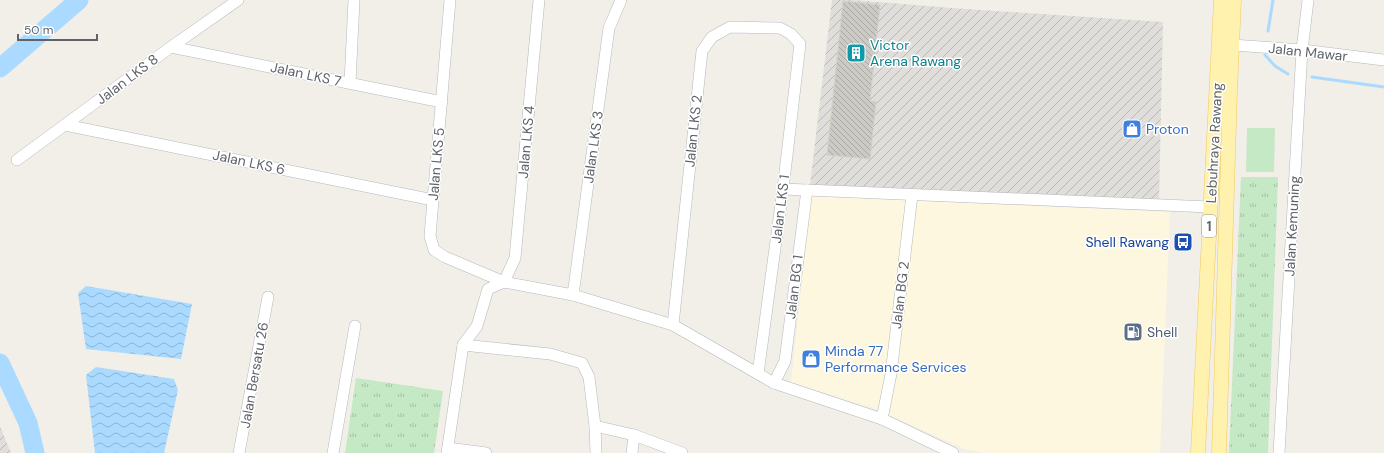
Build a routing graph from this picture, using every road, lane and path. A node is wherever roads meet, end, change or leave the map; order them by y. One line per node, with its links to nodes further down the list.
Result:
1 (238, 0): 11 (street, Jalan LKS 8)
2 (354, 0): 14 (street)
3 (450, 0): 15 (street, Jalan LKS 5)
4 (539, 0): 23 (street, Jalan LKS 4)
5 (621, 0): 24 (street, Jalan LKS 3)
6 (1221, 0): 22 (main road, Lebuhraya Rawang / 1)
7 (1234, 0): 10 (main road, Lebuhraya Rawang / 1)
8 (1308, 0): 12 (street, Jalan Kemuning)
9 (800, 44): 18 (street, Jalan LKS 1); 26 (street, Jalan LKS 2)
10 (1232, 45): 12 (street, Jalan Mawar); 43 (main road, Lebuhraya Rawang / 1)
11 (171, 46): 14 (street, Jalan LKS 7); 16 (street, Jalan LKS 8)
12 (1302, 50): 13 (street, Jalan Mawar); 44 (street, Jalan Kemuning)
13 (1384, 60)
14 (350, 83): 15 (street, Jalan LKS 7)
15 (442, 102): 21 (street, Jalan LKS 5)
16 (65, 125): 17 (street, Jalan LKS 8); 21 (street, Jalan LKS 6)
17 (18, 160)
18 (783, 189): 19 (street); 29 (street, Jalan LKS 1)
19 (807, 190): 20 (street); 30 (street, Jalan BG 1)
20 (912, 195): 22 (street); 31 (street, Jalan BG 2)
21 (433, 200): 23 (street, Jalan LKS 5)
22 (1210, 208): 42 (main road, Lebuhraya Rawang / 1)
23 (504, 282): 24 (street, Jalan LKS 5); 28 (street)
24 (573, 295): 26 (street, Jalan LKS 5)
25 (268, 297): 35 (street, Jalan Bersatu 26)
26 (673, 325): 29 (street, Jalan LKS 5)
27 (355, 326): 36 (street)
28 (463, 345): 32 (street); 34 (street)
29 (758, 374): 30 (street, Jalan LKS 5)
30 (774, 383): 31 (street, Jalan LKS 5)
31 (882, 419): 41 (street, Jalan LKS 5)
32 (595, 426): 33 (street); 38 (street)
33 (634, 434): 39 (street); 40 (street)
34 (447, 451): 37 (street)
35 (239, 453)
36 (333, 453)
37 (486, 453)
38 (596, 453)
39 (632, 453)
40 (682, 453)
41 (953, 453)
42 (1198, 453)
43 (1220, 453)
44 (1279, 453)

